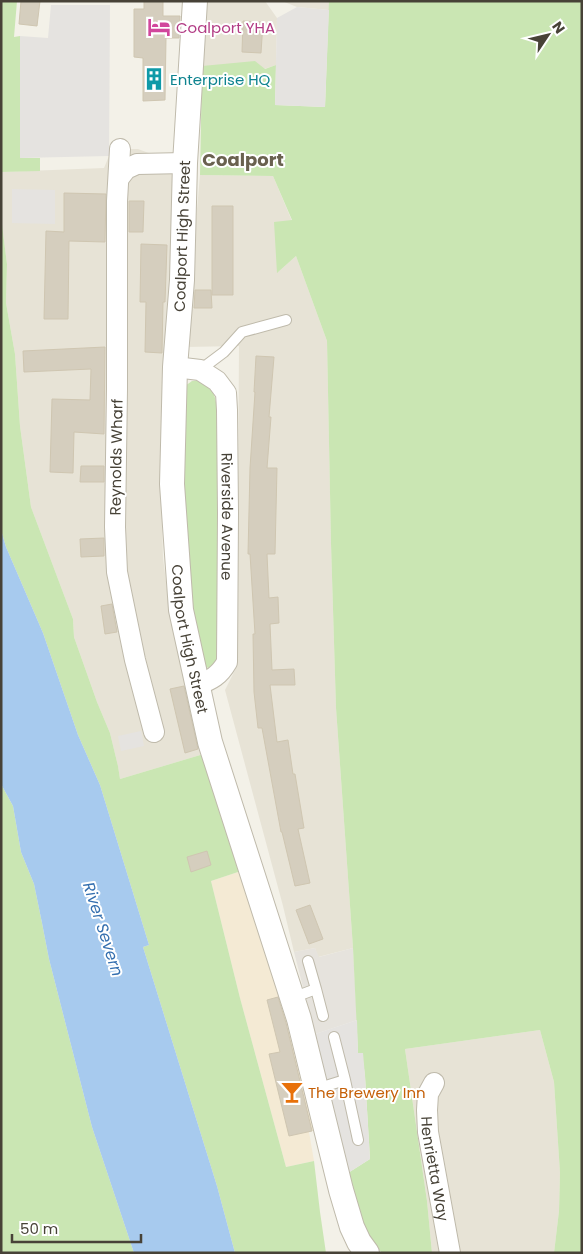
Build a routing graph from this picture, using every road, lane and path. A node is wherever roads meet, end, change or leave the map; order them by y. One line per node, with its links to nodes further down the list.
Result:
1 (195, 1): 3 (street, Coalport High Street)
2 (120, 149): 4 (street, Reynolds Wharf)
3 (185, 163): 4 (street); 6 (street, Coalport High Street)
4 (119, 178): 9 (street, Reynolds Wharf)
5 (286, 320): 7 (lane)
6 (175, 367): 7 (street, Riverside Avenue); 8 (street, Coalport High Street)
7 (200, 370): 8 (street, Riverside Avenue)
8 (198, 685): 12 (street, Coalport High Street)
9 (154, 732)
10 (308, 961): 11 (lane)
11 (316, 989): 12 (lane); 13 (lane)
12 (292, 998): 17 (street, Coalport High Street)
13 (323, 1016)
14 (334, 1037): 15 (lane)
15 (345, 1080): 17 (lane); 18 (lane)
16 (434, 1083): 20 (street, Henrietta Way)
17 (316, 1089): 19 (street, Coalport High Street)
18 (358, 1140)
19 (367, 1253)
20 (450, 1253)

